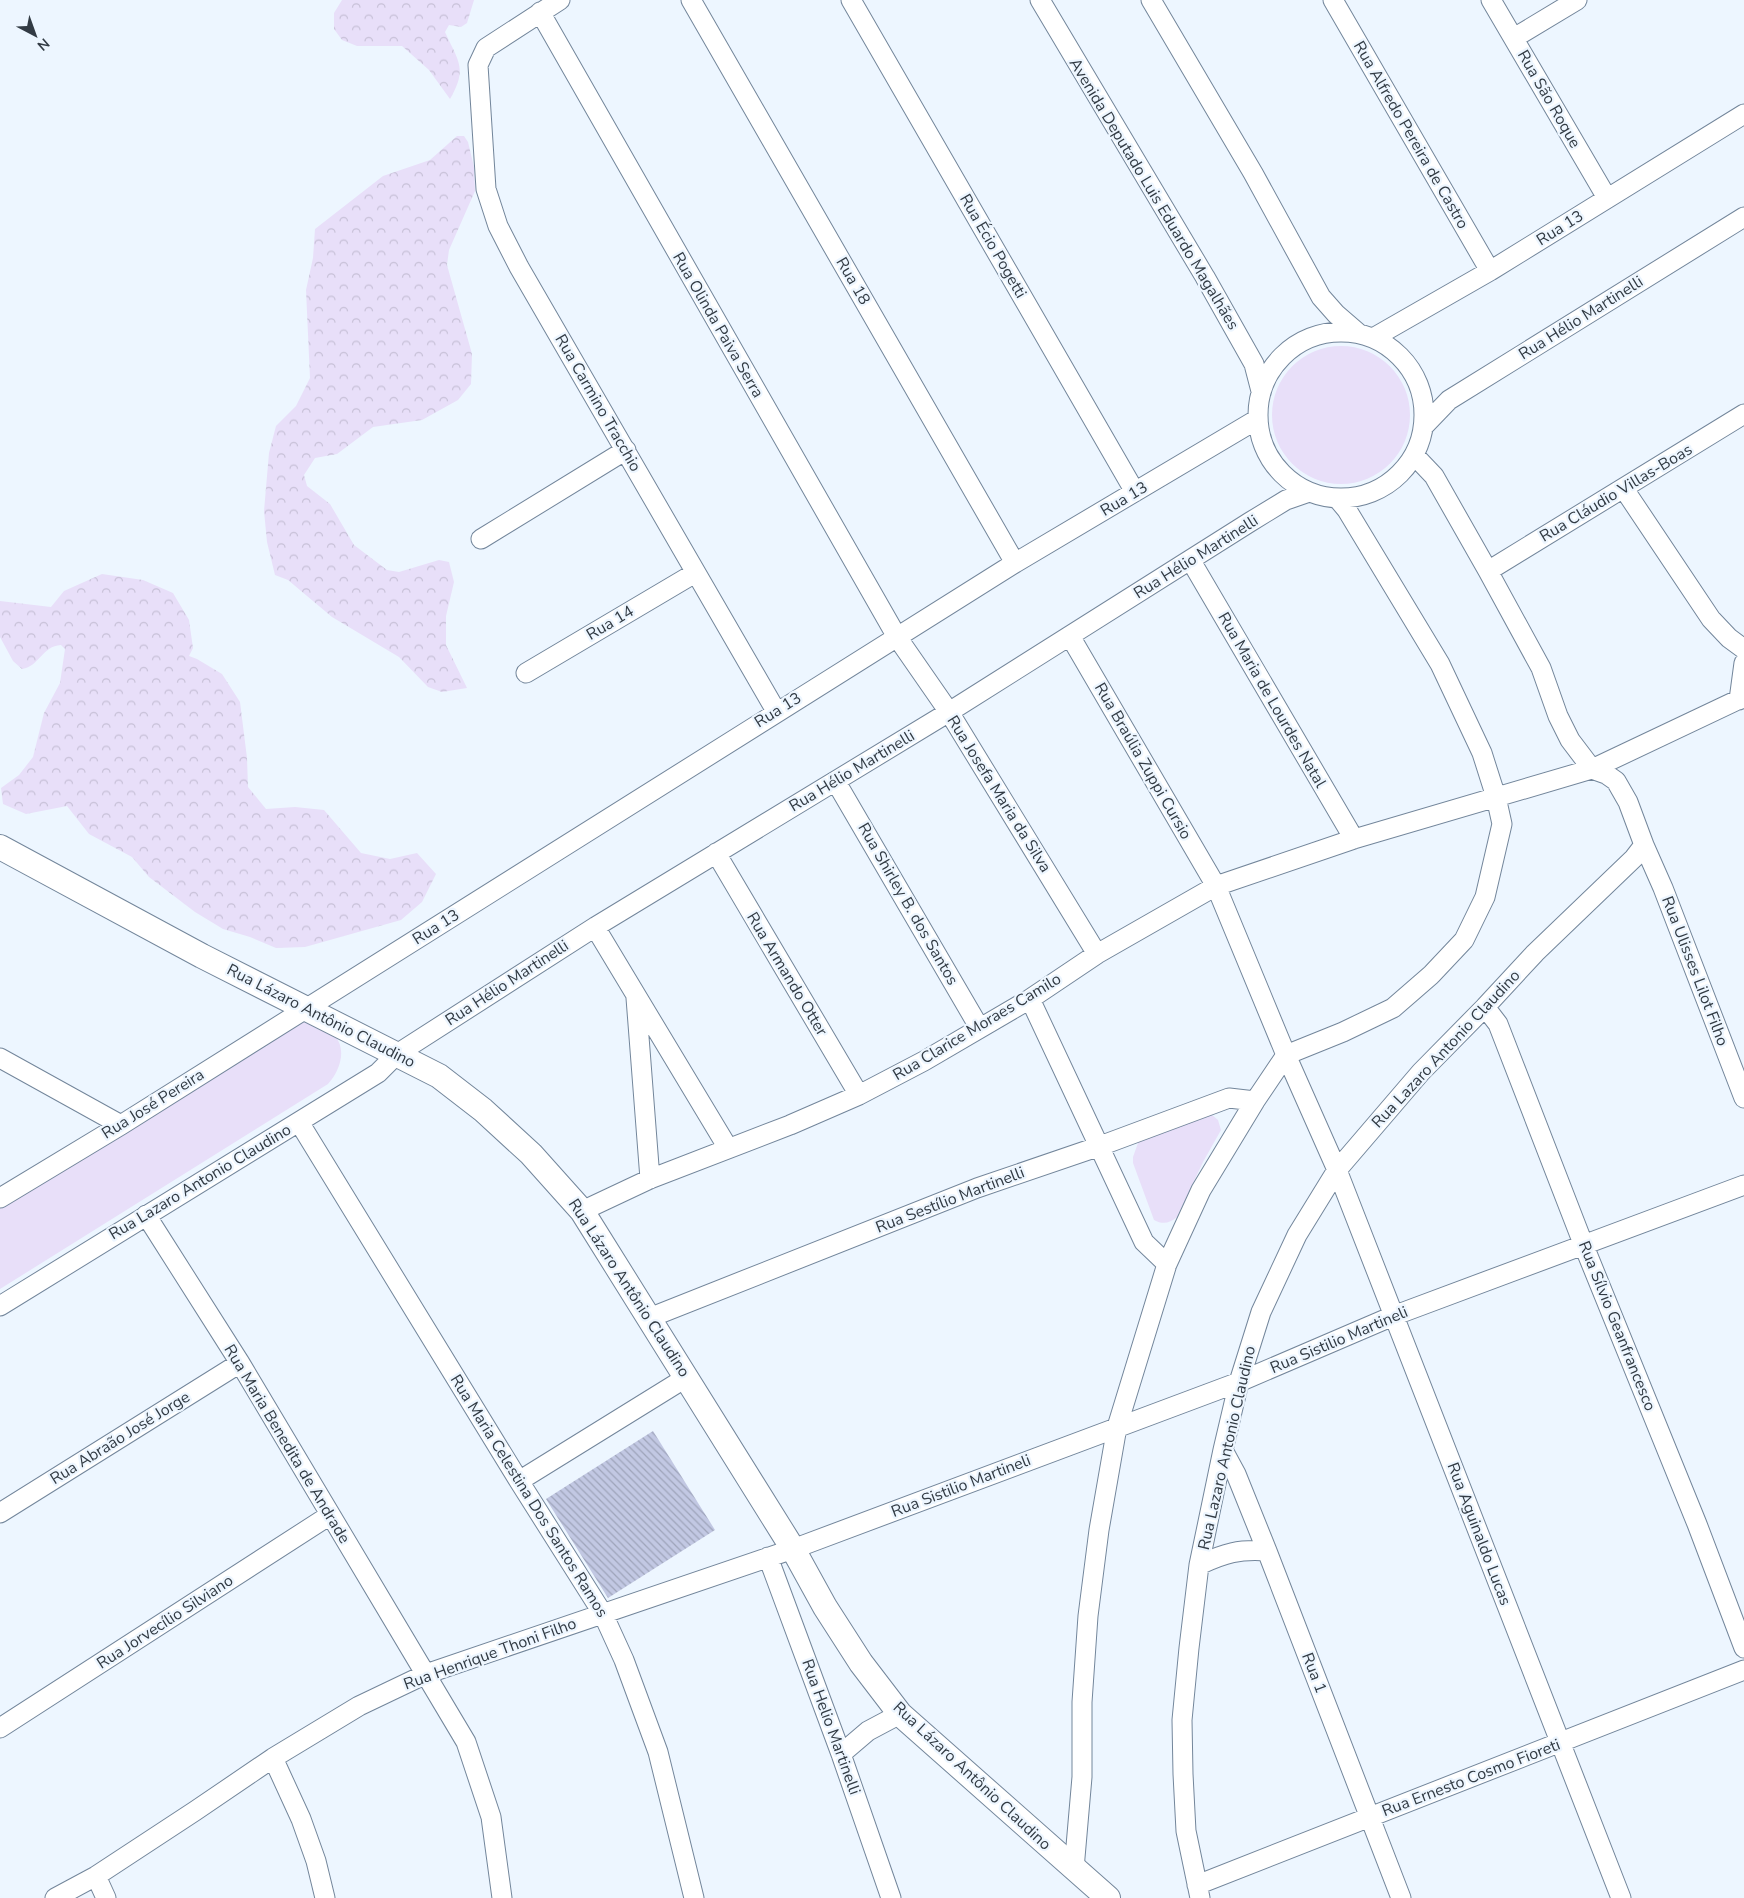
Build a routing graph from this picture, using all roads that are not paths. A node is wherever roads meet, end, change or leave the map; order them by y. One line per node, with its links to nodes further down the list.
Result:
1 (560, 0): 9 (street)
2 (691, 0): 28 (street, Rua 18)
3 (852, 0): 23 (street, Rua Écio Pogetti)
4 (1040, 0): 16 (street, Avenida Deputado Luis Eduardo Magalhães)
5 (1151, 0): 15 (street)
6 (1332, 0): 14 (street, Rua Alfredo Pereira de Castro)
7 (1491, 0): 10 (street, Rua São Roque)
8 (1576, 0): 10 (street)
9 (540, 12): 20 (street, Rua Carmino Tracchio); 32 (street, Rua Olinda Paiva Serra)
10 (1514, 38): 12 (street, Rua São Roque)
11 (1744, 114): 12 (street, Rua 13)
12 (1607, 198): 14 (street, Rua 13)
13 (1744, 217): 19 (street, Rua Hélio Martinelli)
14 (1490, 271): 15 (street, Rua 13)
15 (1366, 335): 16 (street); 19 (street)
16 (1261, 391): 18 (street)
17 (1744, 414): 22 (street, Rua Cláudio Villas-Boas)
18 (1256, 420): 23 (street, Rua 13); 24 (street)
19 (1424, 426): 21 (street)
20 (626, 450): 26 (street); 30 (street, Rua Carmino Tracchio)
21 (1414, 455): 25 (street); 29 (street)
22 (1624, 489): 29 (street, Rua Cláudio Villas-Boas); 33 (street)
23 (1135, 492): 28 (street, Rua 13)
24 (1308, 492): 25 (street); 27 (street, Rua Hélio Martinelli)
25 (1337, 498): 41 (street)
26 (481, 539)
27 (1191, 561): 31 (street, Rua Hélio Martinelli); 42 (street, Rua Maria de Lourdes Natal)
28 (1015, 563): 32 (street, Rua 13)
29 (1488, 571): 39 (street)
30 (695, 573): 35 (street, Rua 14); 37 (street, Rua Carmino Tracchio)
31 (1070, 636): 38 (street, Rua Hélio Martinelli); 46 (street, Rua Braúlia Zuppi Cursio)
32 (897, 637): 37 (street, Rua 13); 38 (street, Rua Josefa Maria da Silva)
33 (1744, 649)
34 (1744, 663): 36 (street)
35 (526, 673)
36 (1741, 698): 39 (street, Rua Clarice Moraes Camilo)
37 (776, 712): 52 (street, Rua 13)
38 (949, 712): 40 (street, Rua Hélio Martinelli); 48 (street, Rua Josefa Maria da Silva)
39 (1592, 769): 41 (street, Rua Clarice Moraes Camilo); 43 (street)
40 (836, 782): 45 (street, Rua Hélio Martinelli); 53 (street, Rua Shirley B. dos Santos)
41 (1496, 797): 42 (street, Rua Clarice Moraes Camilo); 55 (street)
42 (1354, 839): 46 (street, Rua Clarice Moraes Camilo)
43 (1644, 845): 51 (street, Rua Lazaro Antonio Claudino); 58 (street, Rua Ulisses Lilot Filho)
44 (0, 847): 52 (main road, Rua Lázaro Antônio Claudino)
45 (716, 853): 47 (street, Rua Hélio Martinelli); 57 (street, Rua Armando Otter)
46 (1216, 886): 48 (street, Rua Clarice Moraes Camilo); 55 (street)
47 (595, 927): 49 (street); 54 (street, Rua Hélio Martinelli)
48 (1098, 954): 50 (street, Rua Clarice Moraes Camilo)
49 (636, 994): 63 (street); 65 (street)
50 (1030, 999): 53 (street, Rua Clarice Moraes Camilo); 62 (street)
51 (1485, 1007): 64 (street, Rua Lazaro Antonio Claudino); 70 (street, Rua Sílvio Geanfrancesco)
52 (306, 1009): 54 (main road, Rua Lázaro Antônio Claudino); 61 (street, Rua José Pereira)
53 (979, 1027): 57 (street, Rua Clarice Moraes Camilo)
54 (397, 1054): 60 (street, Rua Lazaro Antonio Claudino); 68 (main road, Rua Lázaro Antônio Claudino)
55 (1286, 1055): 59 (street); 64 (street)
56 (0, 1058): 61 (street)
57 (859, 1095): 63 (street, Rua Clarice Moraes Camilo)
58 (1744, 1098)
59 (1255, 1101): 62 (street, Rua Sestílio Martinelli); 71 (street)
60 (300, 1122): 69 (street, Rua Lazaro Antonio Claudino); 80 (street, Rua Maria Celestina Dos Santos Ramos)
61 (121, 1125): 67 (street, Rua José Pereira)
62 (1100, 1146): 71 (street); 74 (street, Rua Sestílio Martinelli)
63 (728, 1148): 65 (street, Rua Clarice Moraes Camilo)
64 (1337, 1170): 73 (street, Rua Aguinaldo Lucas); 77 (street, Rua Lazaro Antonio Claudino)
65 (650, 1179): 68 (street, Rua Clarice Moraes Camilo)
66 (1744, 1185): 70 (street, Rua Sistilio Martineli)
67 (0, 1198)
68 (582, 1211): 74 (main road, Rua Lázaro Antônio Claudino)
69 (146, 1215): 72 (street, Rua Lazaro Antonio Claudino); 75 (street, Rua Maria Benedita de Andrade)
70 (1584, 1246): 73 (street, Rua Sistilio Martineli); 88 (street, Rua Sílvio Geanfrancesco)
71 (1167, 1264): 78 (street)
72 (0, 1306)
73 (1394, 1316): 77 (street, Rua Sistilio Martineli); 93 (street, Rua Aguinaldo Lucas)
74 (650, 1318): 76 (main road, Rua Lázaro Antônio Claudino)
75 (240, 1363): 81 (street, Rua Abraão José Jorge); 82 (street, Rua Maria Benedita de Andrade)
76 (687, 1377): 80 (street); 83 (main road, Rua Lázaro Antônio Claudino)
77 (1240, 1382): 78 (street, Rua Sistilio Martineli); 79 (street, Rua Lazaro Antonio Claudino)
78 (1117, 1427): 83 (street, Rua Sistilio Martineli); 97 (street)
79 (1223, 1450): 84 (street, Rua 1); 86 (street, Rua Lazaro Antonio Claudino)
80 (518, 1481): 87 (street, Rua Maria Celestina Dos Santos Ramos)
81 (0, 1513)
82 (330, 1515): 90 (street, Rua Maria Benedita de Andrade); 92 (street, Rua Jorvecílio Silviano)
83 (793, 1549): 85 (street, Rua Henrique Thoni Filho); 91 (main road, Rua Lázaro Antônio Claudino)
84 (1267, 1551): 86 (street); 96 (street, Rua 1)
85 (768, 1557): 87 (street, Rua Henrique Thoni Filho); 94 (street, Rua Helio Martinelli)
86 (1199, 1565): 99 (street, Rua Lazaro Antonio Claudino)
87 (603, 1614): 90 (street, Rua Henrique Thoni Filho); 104 (street, Rua Maria Celestina Dos Santos Ramos)
88 (1744, 1648)
89 (1744, 1670): 93 (street, Rua Ernesto Cosmo Fioreti)
90 (426, 1674): 95 (street, Rua Henrique Thoni Filho); 103 (street, Rua Maria Benedita de Andrade)
91 (900, 1714): 94 (street); 97 (main road, Rua Lázaro Antônio Claudino)
92 (0, 1728)
93 (1560, 1744): 96 (street, Rua Ernesto Cosmo Fioreti); 108 (street, Rua Aguinaldo Lucas)
94 (841, 1754): 105 (street, Rua Helio Martinelli)
95 (273, 1758): 98 (street, Rua Henrique Thoni Filho); 102 (street)
96 (1370, 1816): 99 (street, Rua Ernesto Cosmo Fioreti); 107 (street, Rua 1)
97 (1074, 1869): 106 (main road, Rua Lázaro Antônio Claudino)
98 (96, 1876): 100 (street, Rua Henrique Thoni Filho); 101 (street)
99 (1198, 1892)
100 (55, 1898)
101 (106, 1898)
102 (325, 1898)
103 (502, 1898)
104 (694, 1898)
105 (891, 1898)
106 (1108, 1898)
107 (1401, 1898)
108 (1621, 1898)

